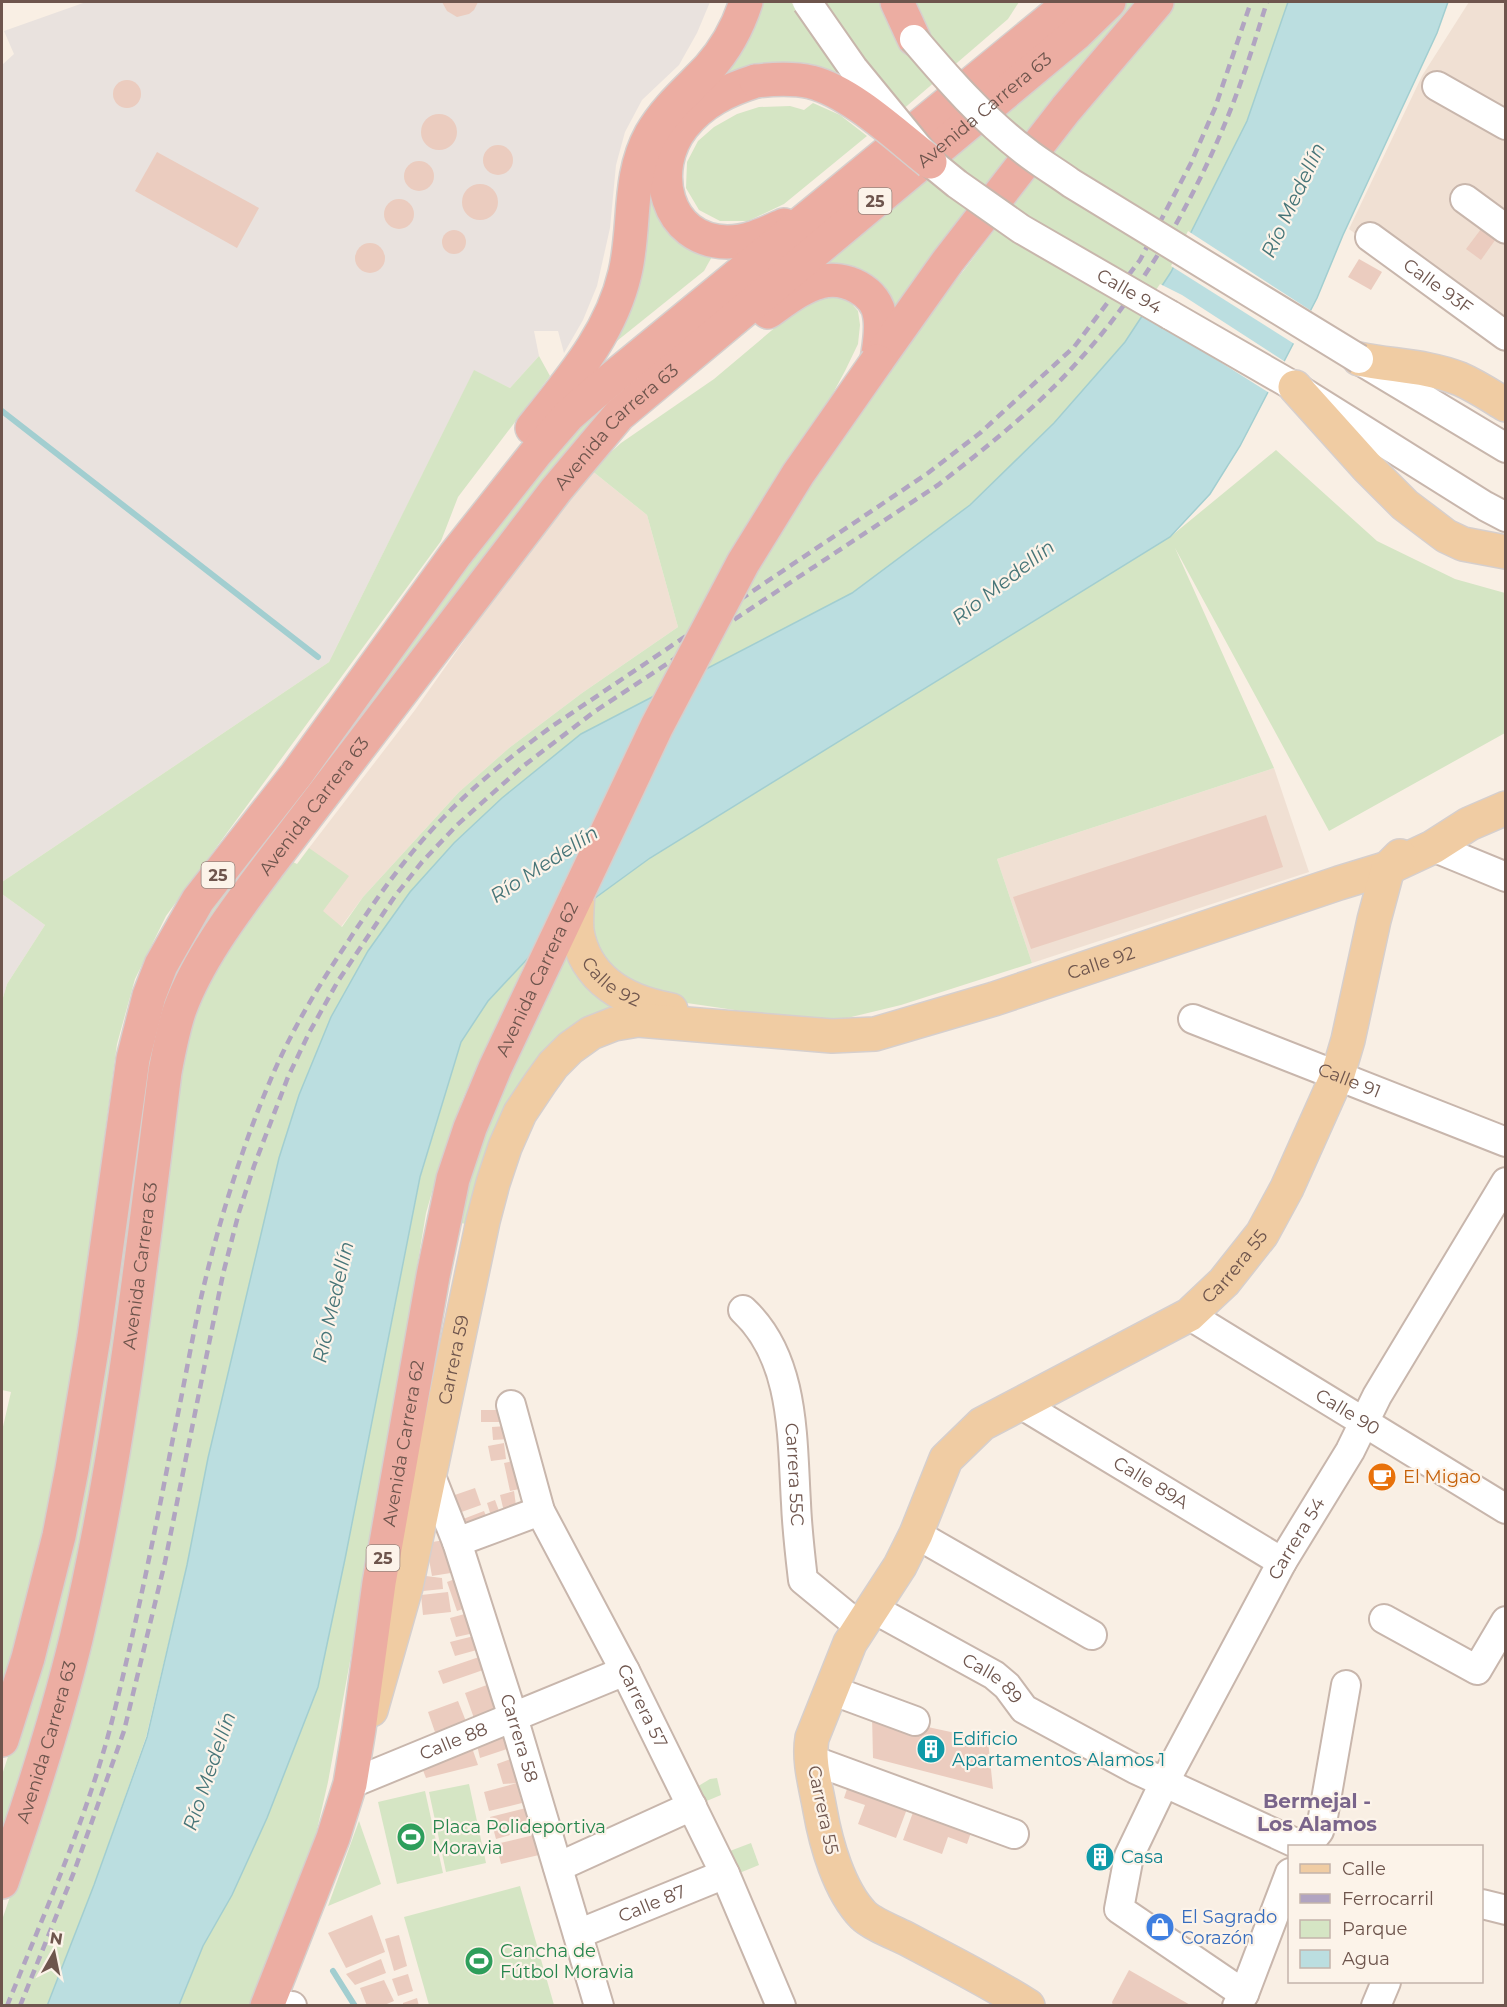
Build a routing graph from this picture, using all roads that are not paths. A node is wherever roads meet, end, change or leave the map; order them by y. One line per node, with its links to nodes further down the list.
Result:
1 (746, 2): 27 (highway)
2 (807, 2): 13 (street, Calle 94, bridge)
3 (884, 2): 9 (street)
4 (897, 2): 9 (highway)
5 (1040, 2): 10 (highway)
6 (1071, 2): 10 (highway, Avenida Carrera 63 / 25)
7 (1109, 2): 22 (highway, Avenida Carrera 63 / 25)
8 (1157, 2): 20 (highway, 25)
9 (914, 39): 19 (street, bridge)
10 (1017, 45): 15 (highway, Avenida Carrera 63 / 25)
11 (1437, 86): 12 (street)
12 (1506, 124)
13 (930, 162): 15 (highway, bridge); 21 (street, Calle 94, bridge)
14 (1465, 199): 16 (street)
15 (816, 210): 27 (highway, Avenida Carrera 63 / 25)
16 (1506, 229)
17 (1370, 237): 18 (street, Calle 93F)
18 (1506, 336)
19 (1359, 359): 23 (main road); 24 (street)
20 (877, 361): 22 (highway); 33 (highway, 25, bridge)
21 (1295, 387): 25 (street, Calle 94); 26 (main road)
22 (638, 397): 70 (highway, Avenida Carrera 63 / 25)
23 (1506, 405)
24 (1506, 448)
25 (1506, 517)
26 (1504, 552)
27 (455, 555): 59 (highway, Avenida Carrera 63 / 25)
28 (1506, 790): 31 (main road)
29 (1506, 808): 30 (main road, Calle 92)
30 (1432, 847): 31 (main road, Calle 92); 32 (street)
31 (1388, 868): 34 (main road, Calle 92); 36 (main road, Carrera 55)
32 (1506, 877)
33 (578, 893): 34 (main road, Calle 92); 62 (highway, Avenida Carrera 62 / 25)
34 (667, 1015): 44 (main road, Carrera 59)
35 (1193, 1019): 36 (street, Calle 91)
36 (1338, 1074): 37 (street, Calle 91); 40 (main road, Carrera 55)
37 (1506, 1142)
38 (1506, 1182): 43 (street, Carrera 54)
39 (743, 1310): 50 (street, Carrera 55C)
40 (1189, 1315): 41 (main road, Carrera 55); 43 (street, Calle 90)
41 (1019, 1403): 47 (main road, Carrera 55); 49 (street, Calle 89A)
42 (511, 1405): 46 (street, Carrera 57)
43 (1365, 1421): 45 (street, Calle 90); 49 (street, Carrera 54)
44 (430, 1474): 48 (street, Carrera 58); 62 (main road, Carrera 59)
45 (1506, 1509)
46 (540, 1511): 48 (street); 54 (street, Carrera 57)
47 (916, 1534): 50 (main road, Carrera 55); 53 (street)
48 (457, 1542): 57 (street, Carrera 58)
49 (1282, 1562): 61 (street, Carrera 54)
50 (865, 1617): 56 (main road, Carrera 55); 61 (street, Calle 89)
51 (1384, 1619): 52 (street)
52 (1506, 1621)
53 (1092, 1635)
54 (626, 1671): 57 (street, Calle 88); 63 (street, Carrera 57)
55 (1346, 1685): 66 (street)
56 (831, 1690): 58 (street); 60 (main road, Carrera 55)
57 (513, 1717): 62 (street, Calle 88); 67 (street, Carrera 58)
58 (915, 1721)
59 (2, 1740)
60 (812, 1760): 64 (street); 81 (main road, Carrera 55)
61 (1165, 1781): 65 (street, Calle 89); 75 (street, Carrera 54)
62 (350, 1784): 76 (highway, Avenida Carrera 62 / 25)
63 (692, 1806): 67 (street); 68 (street, Carrera 57)
64 (1014, 1834)
65 (1300, 1845)
66 (1308, 1845)
67 (558, 1867): 73 (street, Carrera 58)
68 (725, 1874): 73 (street, Calle 87); 80 (street, Carrera 57)
69 (1288, 1878): 75 (street)
70 (2, 1882)
71 (1483, 1904): 72 (street)
72 (1506, 1910)
73 (578, 1934): 79 (street, Carrera 58)
74 (1386, 1983): 82 (street)
75 (1241, 2000)
76 (267, 2006)
77 (276, 2006): 78 (street)
78 (292, 2006)
79 (599, 2006)
80 (781, 2006)
81 (1028, 2006)
82 (1376, 2006)

